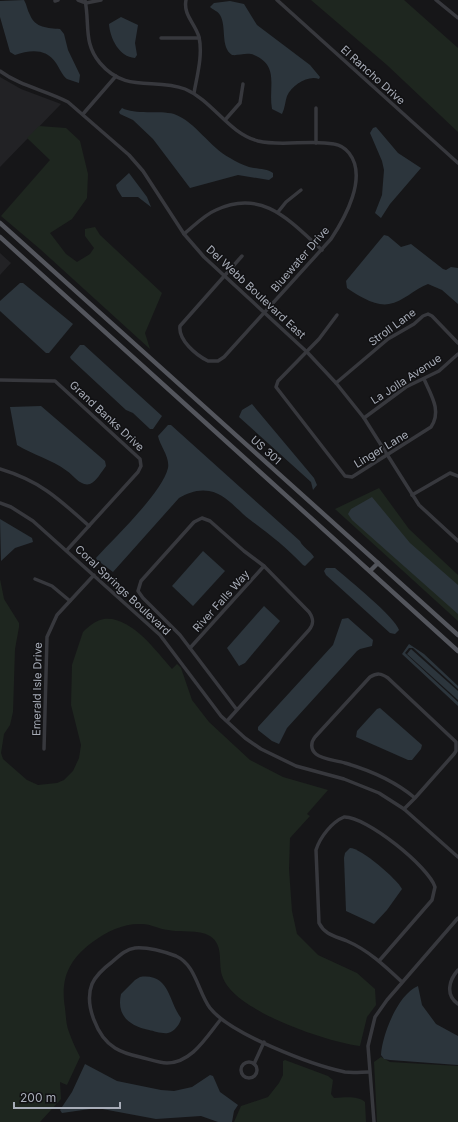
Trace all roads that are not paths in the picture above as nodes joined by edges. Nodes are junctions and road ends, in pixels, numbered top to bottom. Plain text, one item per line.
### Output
1 (78, 0) edge
2 (100, 0) edge
3 (186, 0) edge
4 (276, 0) edge
5 (436, 0) edge
6 (86, 1) edge
7 (458, 18) edge
8 (161, 38) dead end
9 (199, 38) junction
10 (0, 71) edge
11 (116, 76) junction
12 (243, 84) dead end
13 (194, 93) junction
14 (316, 108) dead end
15 (83, 114) junction
16 (225, 120) junction
17 (316, 143) junction
18 (458, 163) edge
19 (301, 190) dead end
20 (278, 212) junction
21 (0, 223) edge
22 (184, 234) junction
23 (0, 237) edge
24 (322, 250) junction
25 (242, 256) dead end
26 (224, 276) junction
27 (264, 312) junction
28 (338, 315) dead end
29 (458, 343) edge
30 (307, 352) junction
31 (458, 354) edge
32 (424, 379) junction
33 (0, 380) edge
34 (336, 383) junction
35 (364, 418) junction
36 (388, 456) junction
37 (0, 469) edge
38 (458, 476) edge
39 (412, 495) junction
40 (0, 503) edge
41 (89, 526) junction
42 (458, 541) edge
43 (67, 550) junction
44 (378, 563) junction
45 (264, 566) junction
46 (370, 572) junction
47 (94, 575) junction
48 (35, 579) dead end
49 (70, 601) junction
50 (458, 635) edge
51 (190, 648) junction
52 (458, 651) edge
53 (237, 710) junction
54 (227, 721) junction
55 (44, 748) dead end
56 (414, 798) junction
57 (404, 809) junction
58 (458, 857) edge
59 (458, 918) edge
60 (379, 961) junction
61 (458, 970) edge
62 (402, 982) junction
63 (458, 1004) edge
64 (221, 1019) junction
65 (264, 1042) junction
66 (254, 1064) junction
67 (369, 1072) junction
68 (374, 1122) edge

1 - 6 street
2 - 6 street
3 - 9 street
4 - 18 street, El Rancho Drive
5 - 7 street
6 - 11 street, Bluewater Drive
8 - 9 street
9 - 13 street
10 - 15 street, Del Webb Boulevard East
11 - 13 street, Bluewater Drive
11 - 15 street
12 - 16 street
13 - 16 street, Bluewater Drive
14 - 17 street
15 - 22 street, Del Webb Boulevard East
16 - 17 street, Bluewater Drive
17 - 24 street, Bluewater Drive
19 - 20 street
20 - 22 street
20 - 24 street
21 - 44 main road, US 301 / US 301
22 - 26 street, Del Webb Boulevard East
23 - 46 main road, US 301
24 - 27 street, Bluewater Drive
25 - 26 street
26 - 27 street, Del Webb Boulevard East
26 - 27 street, Bluewater Drive
27 - 30 street, Del Webb Boulevard East
28 - 30 street
29 - 34 street, Stroll Lane
30 - 34 street, Del Webb Boulevard East
30 - 36 street, Linger Lane
31 - 32 street, La Jolla Avenue
32 - 35 street, La Jolla Avenue
32 - 36 street, Linger Lane
33 - 41 street, Grand Banks Drive
34 - 35 street, Del Webb Boulevard East
35 - 36 street, Del Webb Boulevard East
36 - 39 street, Del Webb Boulevard East
37 - 41 street
38 - 39 street
39 - 42 street, Del Webb Boulevard East
40 - 43 street, Coral Springs Boulevard
41 - 43 street, Grand Banks Drive
43 - 47 street, Coral Springs Boulevard
44 - 46 main road
44 - 50 main road, US 301 / US 301
45 - 51 street, River Falls Way
45 - 51 street
45 - 53 street
46 - 52 main road, US 301
47 - 49 street, Emerald Isle Drive
47 - 54 street, Coral Springs Boulevard
48 - 49 street
49 - 55 street, Emerald Isle Drive
51 - 53 street
53 - 54 street
54 - 57 street, Coral Springs Boulevard
56 - 56 street
56 - 57 street
57 - 58 street, Coral Springs Boulevard
59 - 62 street
60 - 60 street
60 - 62 street
61 - 63 street
62 - 67 street
64 - 64 street
64 - 65 street
65 - 66 street
65 - 67 street
66 - 66 street
67 - 68 street

